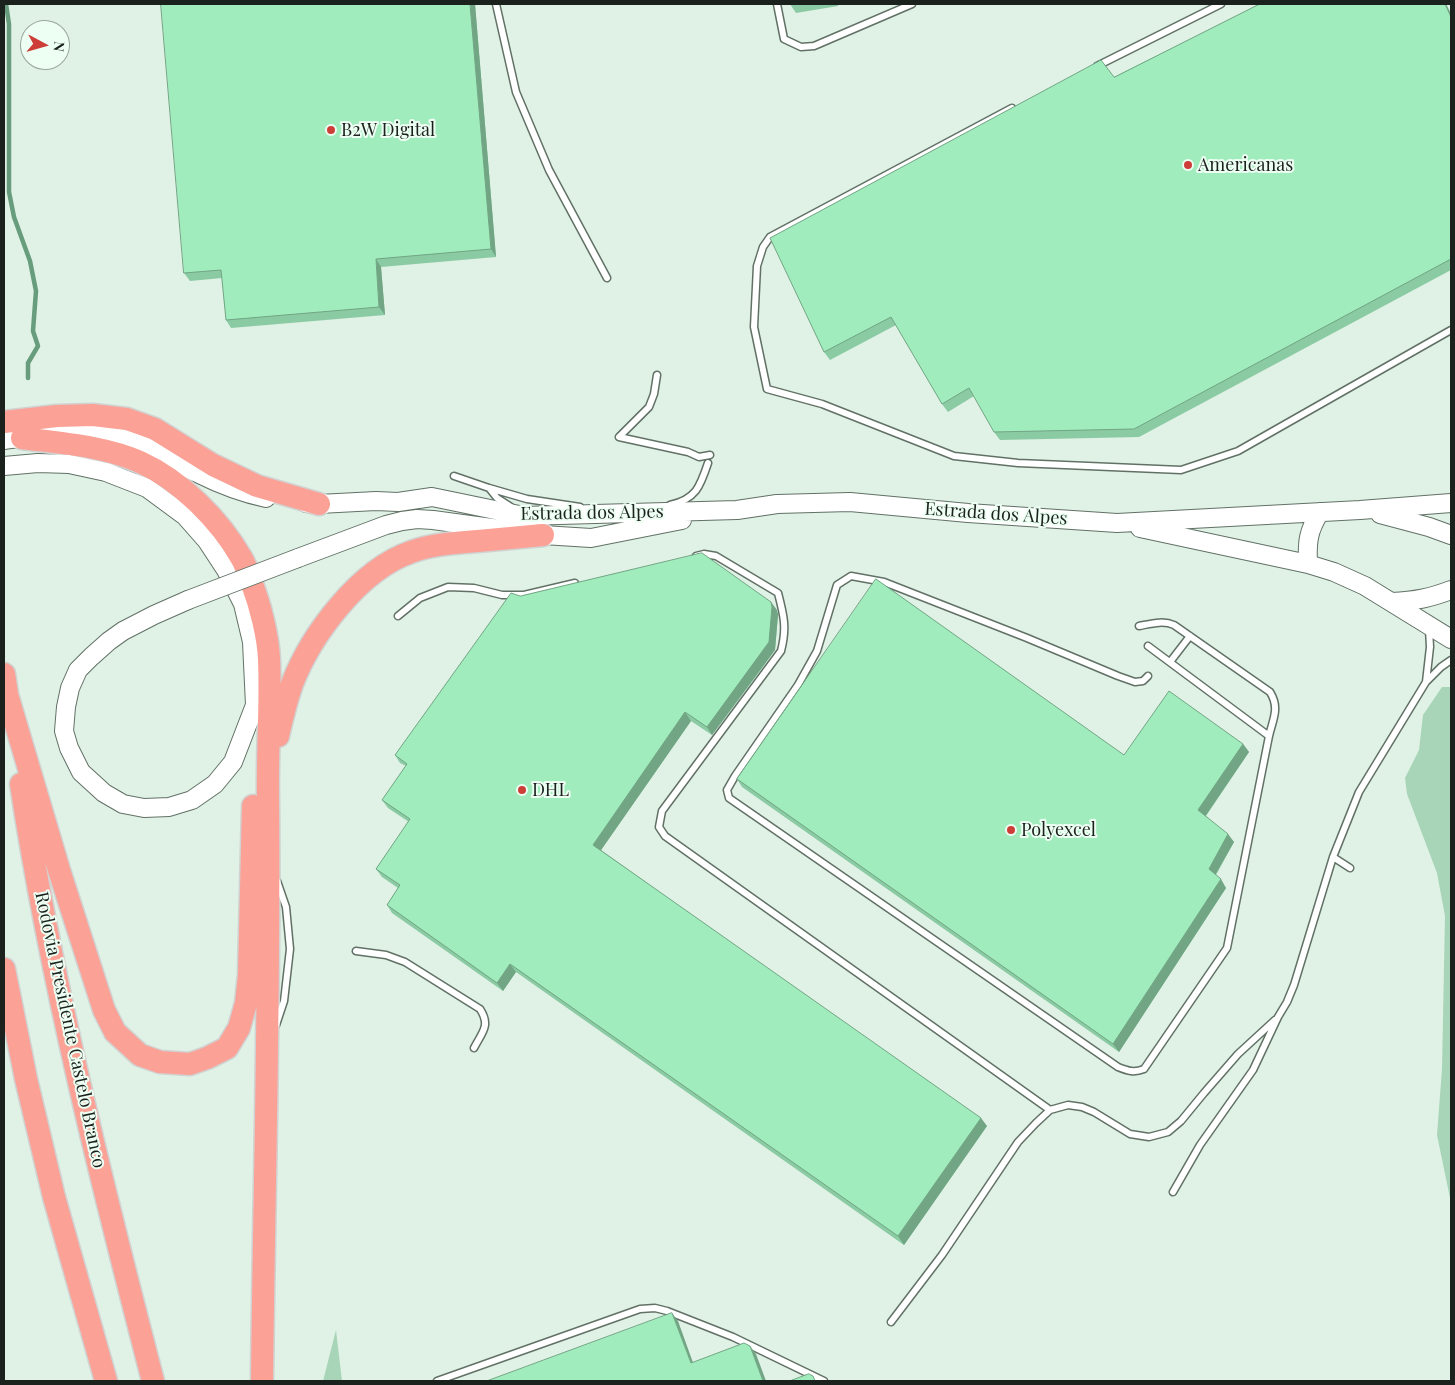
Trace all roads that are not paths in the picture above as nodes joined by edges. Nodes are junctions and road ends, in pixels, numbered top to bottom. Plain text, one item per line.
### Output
1 (496, 4) edge
2 (777, 4) edge
3 (912, 4) edge
4 (1221, 4) edge
5 (1087, 70) edge
6 (1016, 106) edge
7 (607, 278) dead end
8 (1451, 330) edge
9 (656, 375) dead end
10 (4, 422) edge
11 (13, 439) edge
12 (710, 454) dead end
13 (708, 463) dead end
14 (4, 466) edge
15 (454, 476) dead end
16 (488, 488) junction
17 (1451, 503) edge
18 (319, 504) junction
19 (737, 510) junction
20 (1360, 510) junction
21 (1320, 512) junction
22 (524, 516) junction
23 (1117, 523) junction
24 (542, 535) junction
25 (1451, 535) edge
26 (686, 558) edge
27 (1308, 564) junction
28 (581, 582) edge
29 (1451, 590) edge
30 (1392, 602) junction
31 (398, 616) dead end
32 (1429, 625) junction
33 (1139, 626) dead end
34 (1190, 636) junction
35 (1451, 639) edge
36 (1148, 646) dead end
37 (1451, 660) edge
38 (1170, 662) junction
39 (4, 674) edge
40 (1148, 676) dead end
41 (1426, 682) junction
42 (8, 698) junction
43 (256, 706) junction
44 (1268, 736) junction
45 (268, 786) junction
46 (1333, 857) junction
47 (1350, 868) dead end
48 (356, 951) dead end
49 (4, 969) edge
50 (1278, 1017) junction
51 (474, 1048) dead end
52 (1050, 1110) junction
53 (1173, 1192) dead end
54 (890, 1322) dead end
55 (106, 1381) edge
56 (153, 1381) edge
57 (262, 1381) edge
58 (437, 1381) edge
59 (824, 1381) edge

1 - 7 lane
2 - 3 lane
4 - 5 lane
6 - 8 lane
9 - 12 lane
10 - 18 highway
11 - 18 main road, Estrada dos Alpes
11 - 45 highway
13 - 16 lane
14 - 43 main road
15 - 16 lane
16 - 22 lane
17 - 20 main road
18 - 22 main road, Estrada dos Alpes
19 - 22 main road, Estrada dos Alpes
19 - 23 main road, Estrada dos Alpes
19 - 24 main road
20 - 21 main road, Estrada dos Alpes
20 - 25 main road
21 - 23 main road, Estrada dos Alpes
21 - 27 main road
23 - 27 main road, Estrada dos Alpes
24 - 43 main road, bridge
24 - 45 highway
26 - 52 lane
27 - 30 main road, Estrada dos Alpes
28 - 31 lane
29 - 30 main road
30 - 32 main road, Estrada dos Alpes
32 - 35 main road, Estrada dos Alpes
32 - 41 lane
33 - 34 lane
34 - 38 lane
34 - 44 lane
36 - 38 lane
37 - 41 lane
38 - 44 lane
39 - 42 highway, Rodovia Presidente Castelo Branco
40 - 44 lane
41 - 46 lane
42 - 43 highway
42 - 56 highway, Rodovia Presidente Castelo Branco
45 - 57 highway
46 - 47 lane
46 - 50 lane
48 - 51 lane
49 - 55 highway
50 - 52 lane
50 - 53 lane
52 - 54 lane
58 - 59 lane

